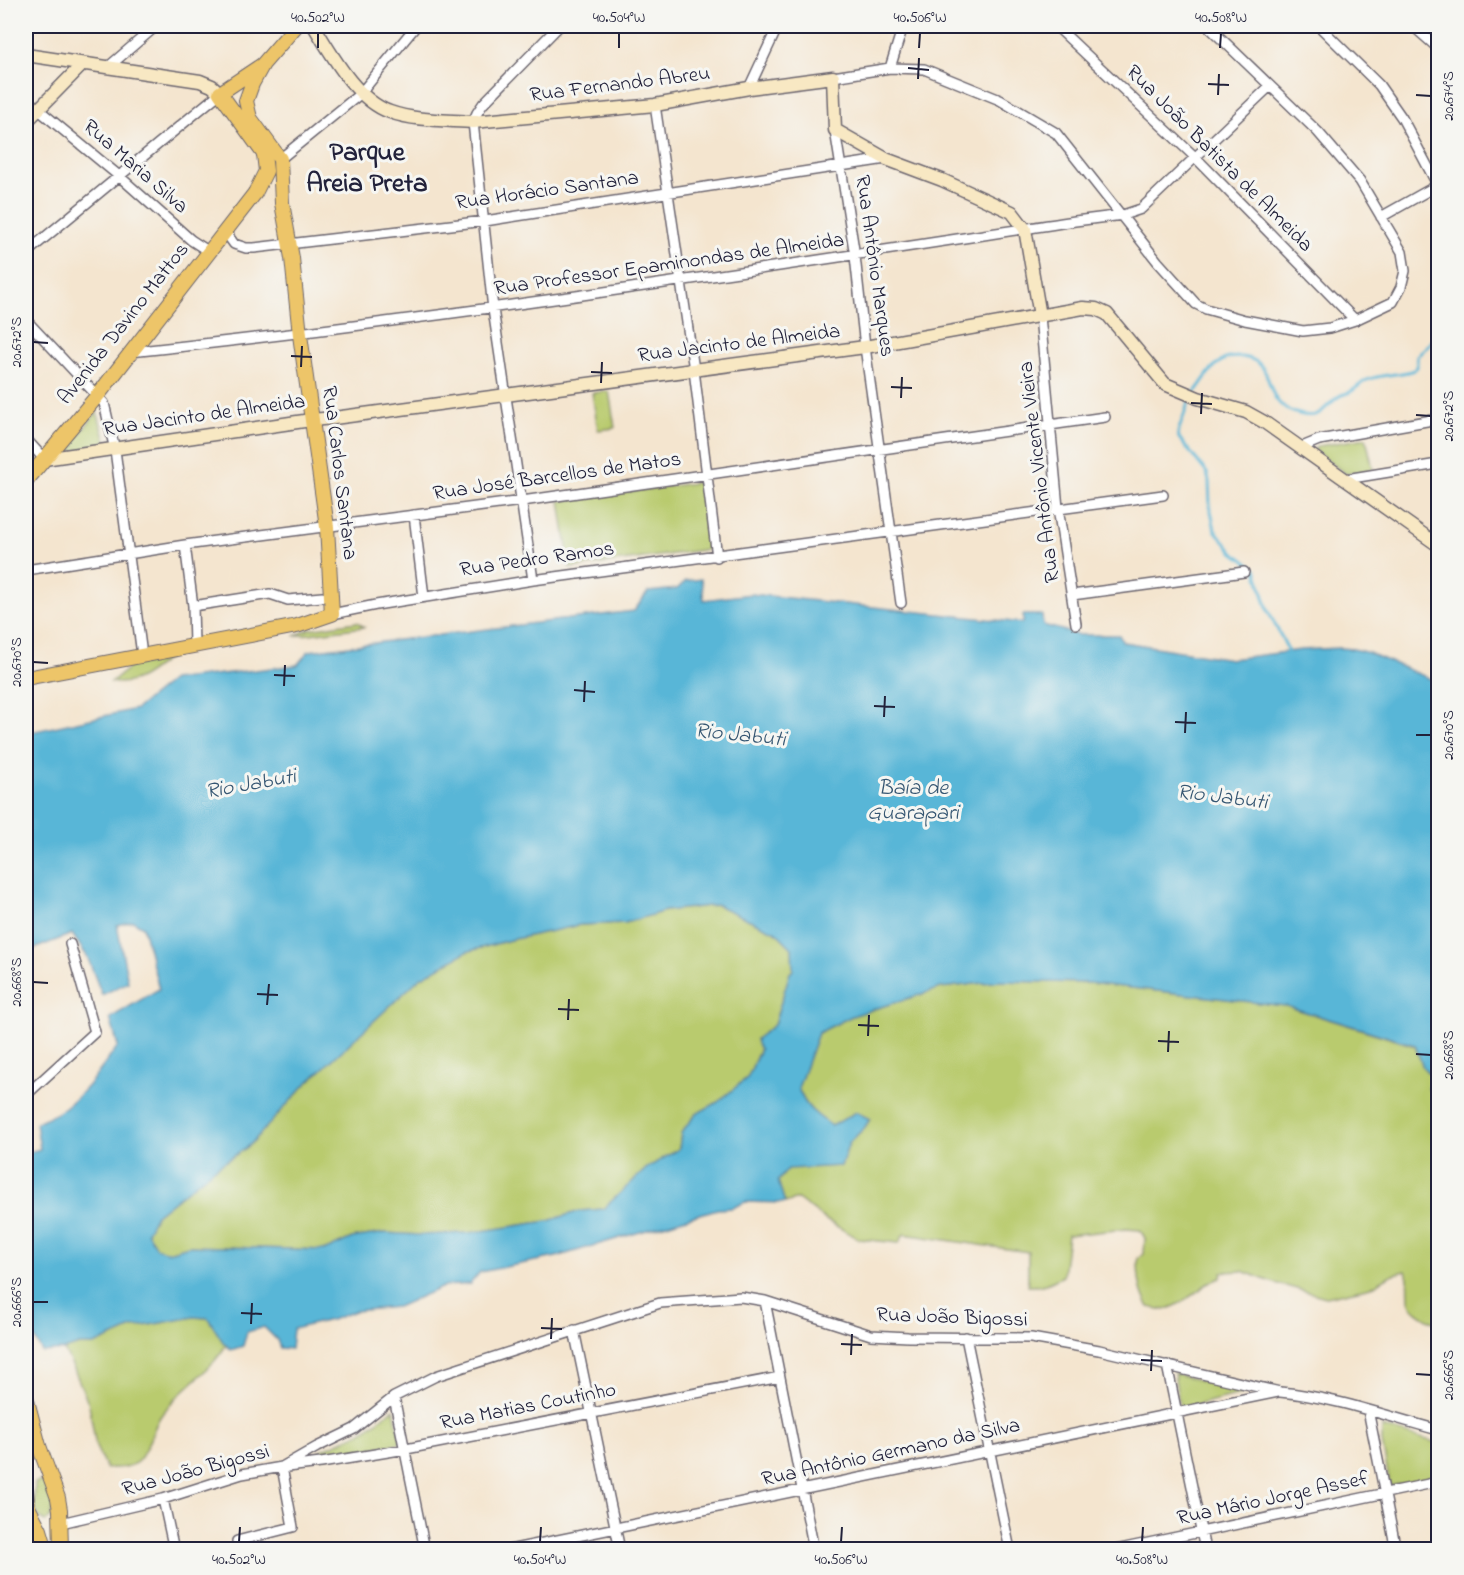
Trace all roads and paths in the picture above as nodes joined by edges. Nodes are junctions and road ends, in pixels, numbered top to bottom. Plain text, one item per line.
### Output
1 (156, 26) edge
2 (296, 26) edge
3 (314, 26) edge
4 (416, 26) edge
5 (559, 26) edge
6 (778, 26) edge
7 (903, 26) edge
8 (1056, 26) edge
9 (1208, 26) edge
10 (1319, 26) edge
11 (1413, 26) edge
12 (1438, 48) edge
13 (26, 55) edge
14 (263, 64) junction
15 (82, 65) junction
16 (107, 68) junction
17 (890, 68) junction
18 (833, 77) junction
19 (1270, 86) junction
20 (749, 88) junction
21 (220, 93) junction
22 (360, 94) junction
23 (655, 105) junction
24 (39, 110) junction
25 (26, 122) edge
26 (473, 122) junction
27 (835, 130) junction
28 (1196, 158) junction
29 (279, 159) junction
30 (886, 159) junction
31 (841, 165) junction
32 (119, 176) junction
33 (1438, 186) edge
34 (255, 193) junction
35 (667, 193) junction
36 (281, 194) junction
37 (1123, 215) junction
38 (1381, 217) junction
39 (485, 221) junction
40 (227, 226) junction
41 (1025, 228) junction
42 (289, 243) junction
43 (208, 251) junction
44 (26, 253) edge
45 (855, 256) junction
46 (682, 280) junction
47 (493, 309) junction
48 (1040, 316) junction
49 (26, 320) edge
50 (1355, 320) junction
51 (300, 334) junction
52 (865, 347) junction
53 (130, 352) junction
54 (694, 370) junction
55 (98, 395) junction
56 (504, 395) junction
57 (1105, 417) dead end
58 (1438, 419) edge
59 (311, 420) junction
60 (1050, 424) junction
61 (26, 439) edge
62 (1302, 447) junction
63 (880, 448) junction
64 (115, 450) junction
65 (44, 459) junction
66 (1438, 464) edge
67 (706, 474) junction
68 (1346, 479) junction
69 (26, 481) edge
70 (1163, 495) dead end
71 (522, 501) junction
72 (1058, 508) junction
73 (414, 515) junction
74 (327, 527) junction
75 (891, 533) junction
76 (185, 545) junction
77 (1438, 545) edge
78 (127, 554) junction
79 (717, 557) junction
80 (26, 570) edge
81 (1244, 572) dead end
82 (533, 580) junction
83 (1072, 595) junction
84 (322, 597) dead end
85 (424, 597) junction
86 (901, 603) dead end
87 (193, 606) junction
88 (332, 614) junction
89 (1076, 624) dead end
90 (194, 645) junction
91 (142, 656) junction
92 (26, 678) edge
93 (70, 945) dead end
94 (28, 1089) edge
95 (765, 1301) junction
96 (574, 1330) junction
97 (966, 1337) junction
98 (1167, 1365) junction
99 (780, 1377) junction
100 (1280, 1392) junction
101 (26, 1396) edge
102 (394, 1397) junction
103 (1368, 1410) junction
104 (591, 1413) junction
105 (1177, 1414) junction
106 (1438, 1430) edge
107 (406, 1449) junction
108 (990, 1451) junction
109 (282, 1467) junction
110 (1438, 1482) edge
111 (802, 1490) junction
112 (26, 1491) edge
113 (1385, 1494) junction
114 (163, 1499) junction
115 (61, 1523) junction
116 (615, 1528) junction
117 (40, 1530) junction
118 (1202, 1533) junction
119 (26, 1534) edge
120 (46, 1550) edge
121 (61, 1550) edge
122 (174, 1550) edge
123 (239, 1550) edge
124 (425, 1550) edge
125 (509, 1550) edge
126 (620, 1550) edge
127 (814, 1550) edge
128 (1010, 1550) edge
129 (1115, 1550) edge
130 (1205, 1550) edge
131 (1396, 1550) edge

1 - 16 street
2 - 14 main road
3 - 22 street
4 - 22 street
5 - 26 street
6 - 20 street
7 - 17 street
8 - 28 street, Rua João Batista de Almeida
9 - 19 street, Rua Fernando Abreu
10 - 33 street
11 - 12 street
13 - 15 street
14 - 21 main road
14 - 29 main road
15 - 16 street
15 - 24 street
16 - 21 street
17 - 18 street, Rua Fernando Abreu
17 - 37 street, Rua Fernando Abreu
18 - 20 street, Rua Fernando Abreu
18 - 27 street, Rua Antônio Marques
19 - 28 street, Rua Professor Epaminondas de Almeida
19 - 38 street, Rua Fernando Abreu
20 - 23 street, Rua Fernando Abreu
21 - 32 street
21 - 34 main road
22 - 26 street, Rua Fernando Abreu
22 - 29 street
23 - 26 street, Rua Fernando Abreu
23 - 35 street
24 - 25 street
24 - 32 street, Rua Maria Silva
26 - 39 street
27 - 30 street, Rua Horácio Santana
27 - 31 street, Rua Antônio Marques
28 - 37 street, Rua Professor Epaminondas de Almeida
28 - 50 street, Rua João Batista de Almeida
29 - 36 main road, Rua Carlos Santana
30 - 31 street, Rua Horácio Santana
30 - 41 street, Rua Horácio Santana
31 - 35 street, Rua Horácio Santana
31 - 45 street, Rua Antônio Marques
32 - 43 street, Rua Maria Silva
32 - 44 street
33 - 38 street
34 - 36 main road
34 - 40 main road, Avenida Davino Mattos
35 - 39 street, Rua Horácio Santana
35 - 46 street
36 - 42 main road, Rua Carlos Santana
37 - 41 street, Rua Professor Epaminondas de Almeida
37 - 50 street, Rua Fernando Abreu
38 - 50 street, Rua Fernando Abreu
39 - 42 street, Rua Horácio Santana
39 - 47 street
40 - 42 street, Rua Horácio Santana
40 - 43 main road, Avenida Davino Mattos
41 - 45 street, Rua Professor Epaminondas de Almeida
41 - 48 street
42 - 51 main road, Rua Carlos Santana
43 - 53 main road, Avenida Davino Mattos
45 - 46 street, Rua Professor Epaminondas de Almeida
45 - 52 street, Rua Antônio Marques
46 - 47 street, Rua Professor Epaminondas de Almeida
46 - 54 street
47 - 51 street, Rua Professor Epaminondas de Almeida
47 - 56 street
48 - 52 street, Rua Jacinto de Almeida
48 - 60 street, Rua Antônio Vicente Vieira
48 - 62 street, Rua Jacinto de Almeida
49 - 55 street
51 - 53 street, Rua Professor Epaminondas de Almeida
51 - 59 main road, Rua Carlos Santana
52 - 54 street, Rua Jacinto de Almeida
52 - 63 street, Rua Antônio Marques
53 - 55 main road, Avenida Davino Mattos
54 - 56 street, Rua Jacinto de Almeida
54 - 67 street
55 - 64 street
55 - 65 main road, Avenida Davino Mattos
56 - 59 street, Rua Jacinto de Almeida
56 - 71 street
57 - 60 street
58 - 62 street
59 - 64 street, Rua Jacinto de Almeida
59 - 74 main road, Rua Carlos Santana
60 - 63 street
60 - 72 street, Rua Antônio Vicente Vieira
61 - 65 street
62 - 68 street, Rua Jacinto de Almeida
63 - 67 street, Rua José Barcellos de Matos
63 - 75 street, Rua Antônio Marques
64 - 65 street, Rua Jacinto de Almeida
64 - 78 street
65 - 69 main road, Avenida Davino Mattos
66 - 68 street
67 - 71 street, Rua José Barcellos de Matos
67 - 79 street
68 - 77 street, Rua Jacinto de Almeida
70 - 72 street, Rua Pedro Ramos
71 - 73 street, Rua José Barcellos de Matos
71 - 82 street
72 - 75 street, Rua Pedro Ramos
72 - 83 street, Rua Antônio Vicente Vieira
73 - 74 street, Rua José Barcellos de Matos
73 - 85 street, Rua José Barcellos de Matos
74 - 76 street, Rua José Barcellos de Matos
74 - 88 main road, Rua Carlos Santana
75 - 79 street, Rua Pedro Ramos
75 - 86 street, Rua Antônio Marques
76 - 78 street, Rua José Barcellos de Matos
76 - 87 street
78 - 80 street, Rua José Barcellos de Matos
78 - 91 street
79 - 82 street, Rua Pedro Ramos
81 - 83 street
82 - 85 street, Rua Pedro Ramos
83 - 89 street, Rua Antônio Vicente Vieira
84 - 87 street
85 - 88 street, Rua Pedro Ramos
87 - 90 street
88 - 90 main road, Rua Pedro Ramos
90 - 91 main road, Rua Pedro Ramos
91 - 92 main road, Rua Pedro Ramos
93 - 94 street
95 - 96 street, Rua João Bigossi
95 - 97 street, Rua João Bigossi
95 - 99 street
96 - 102 street, Rua João Bigossi
96 - 104 street
97 - 98 street, Rua João Bigossi
97 - 108 street
98 - 100 street, Rua João Bigossi
98 - 105 street
99 - 104 street, Rua Matias Coutinho
99 - 111 street
100 - 103 street, Rua João Bigossi
100 - 105 street, Rua Antônio Germano da Silva
101 - 115 main road
102 - 107 street
102 - 109 street, Rua João Bigossi
103 - 106 street, Rua João Bigossi
103 - 113 street
104 - 107 street, Rua Matias Coutinho
104 - 116 street
105 - 108 street, Rua Antônio Germano da Silva
105 - 118 street
107 - 109 street, Rua Matias Coutinho
107 - 124 street
108 - 111 street, Rua Antônio Germano da Silva
108 - 128 street
109 - 114 street, Rua João Bigossi
109 - 123 street
110 - 113 street, Rua Mário Jorge Assef
111 - 116 street, Rua Antônio Germano da Silva
111 - 127 street
112 - 117 main road
113 - 118 street, Rua Mário Jorge Assef
113 - 131 street
114 - 115 street, Rua João Bigossi
114 - 122 street
115 - 117 main road
115 - 121 main road
116 - 125 street, Rua Antônio Germano da Silva
116 - 126 street
117 - 119 street
117 - 120 main road
118 - 129 street, Rua Mário Jorge Assef
118 - 130 street

